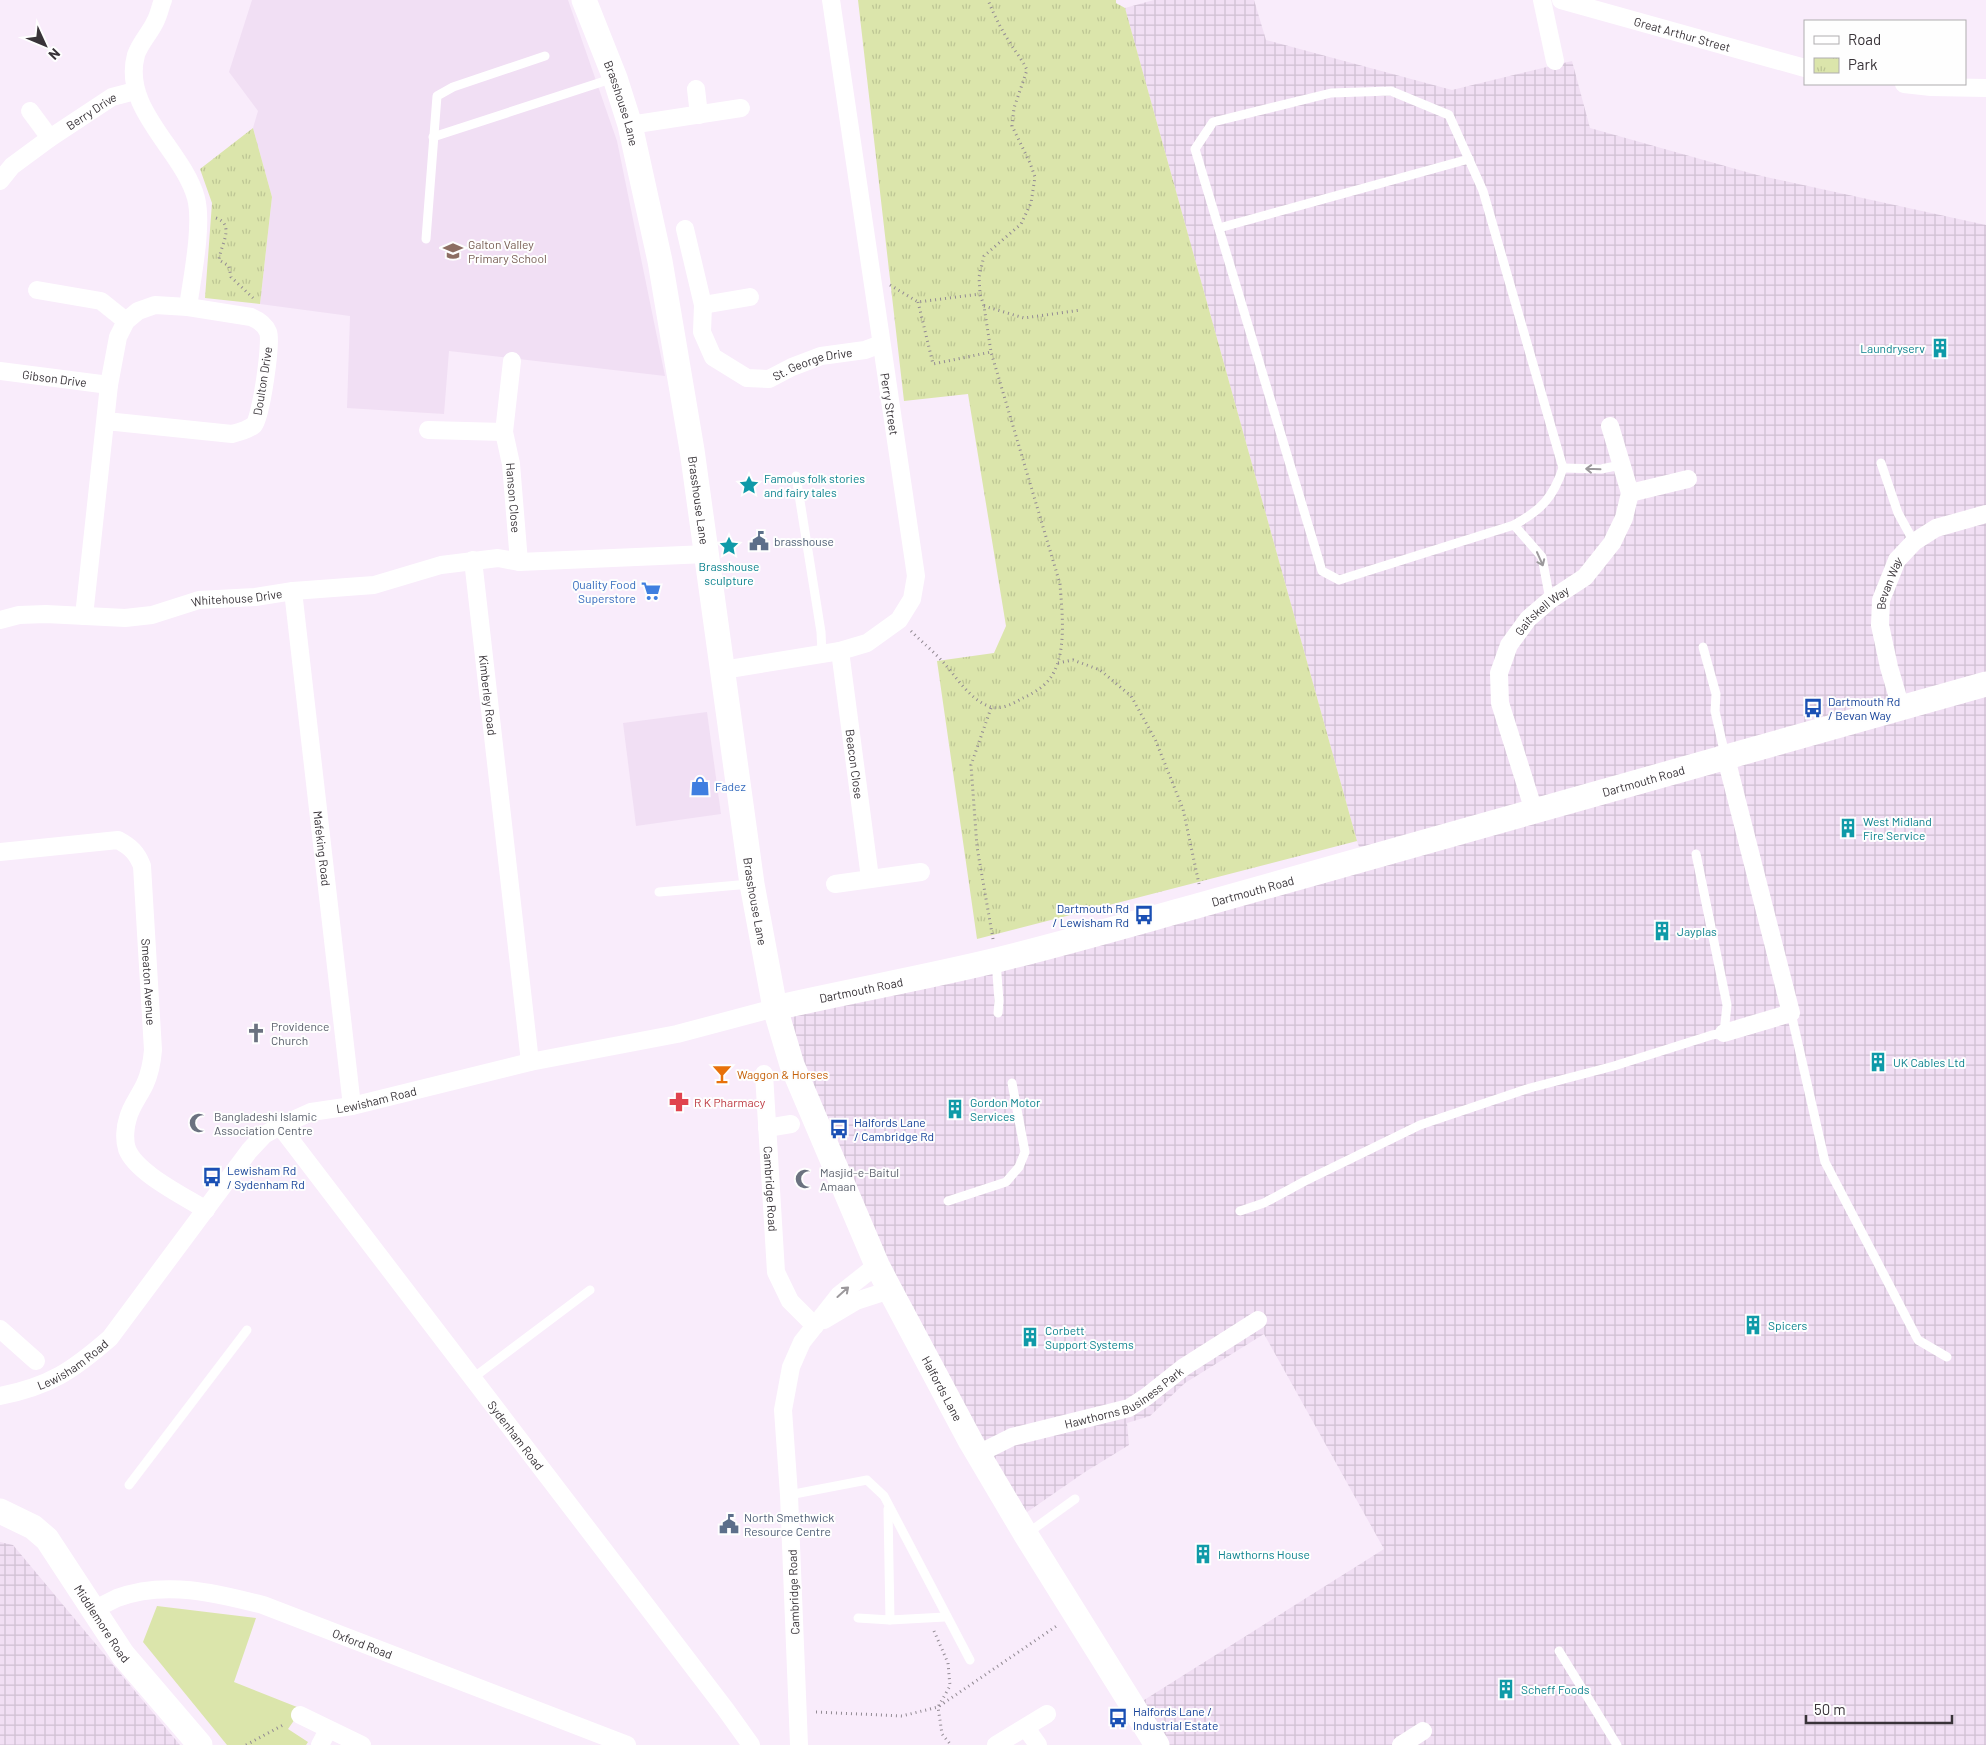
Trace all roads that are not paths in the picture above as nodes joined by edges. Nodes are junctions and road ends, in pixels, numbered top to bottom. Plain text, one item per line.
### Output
1 (163, 0) edge
2 (584, 0) edge
3 (831, 0) edge
4 (1542, 0) edge
5 (1561, 0) edge
6 (545, 56) dead end
7 (1555, 61) dead end
8 (1804, 68) edge
9 (615, 78) junction
10 (1913, 85) edge
11 (1986, 88) edge
12 (696, 89) dead end
13 (135, 91) junction
14 (741, 108) dead end
15 (30, 111) dead end
16 (699, 115) junction
17 (630, 125) junction
18 (433, 137) junction
19 (50, 138) junction
20 (1468, 158) junction
21 (0, 181) edge
22 (1219, 228) junction
23 (685, 229) dead end
24 (426, 239) dead end
25 (37, 290) dead end
26 (750, 297) dead end
27 (703, 305) junction
28 (188, 307) junction
29 (126, 321) junction
30 (881, 344) junction
31 (512, 361) dead end
32 (0, 371) edge
33 (109, 385) junction
34 (106, 421) junction
35 (1610, 426) dead end
36 (428, 430) dead end
37 (504, 432) junction
38 (1881, 463) dead end
39 (1621, 465) junction
40 (1564, 468) junction
41 (796, 476) dead end
42 (1688, 478) dead end
43 (1630, 493) junction
44 (1986, 514) edge
45 (1514, 525) junction
46 (1914, 542) junction
47 (707, 554) junction
48 (473, 560) junction
49 (519, 562) junction
50 (293, 591) junction
51 (1550, 600) junction
52 (84, 616) junction
53 (0, 620) edge
54 (1703, 647) dead end
55 (840, 651) junction
56 (822, 654) junction
57 (723, 670) junction
58 (1986, 684) edge
59 (1901, 708) junction
60 (1726, 758) junction
61 (1534, 811) junction
62 (0, 852) edge
63 (1696, 854) dead end
64 (921, 872) dead end
65 (870, 878) junction
66 (752, 884) junction
67 (835, 884) dead end
68 (659, 892) dead end
69 (996, 960) junction
70 (775, 1008) junction
71 (1791, 1013) junction
72 (998, 1014) dead end
73 (1724, 1033) junction
74 (530, 1062) junction
75 (764, 1074) dead end
76 (1012, 1083) dead end
77 (352, 1106) junction
78 (791, 1124) dead end
79 (280, 1126) junction
80 (767, 1128) junction
81 (948, 1201) dead end
82 (206, 1210) junction
83 (1240, 1211) dead end
84 (877, 1265) junction
85 (590, 1290) dead end
86 (890, 1290) junction
87 (1258, 1320) dead end
88 (815, 1326) junction
89 (0, 1329) edge
90 (247, 1330) dead end
91 (1947, 1357) dead end
92 (36, 1360) dead end
93 (473, 1378) junction
94 (0, 1396) edge
95 (978, 1454) junction
96 (129, 1485) dead end
97 (789, 1495) junction
98 (1075, 1499) dead end
99 (888, 1506) junction
100 (0, 1511) edge
101 (1026, 1535) junction
102 (93, 1610) junction
103 (945, 1617) junction
104 (858, 1618) dead end
105 (890, 1620) junction
106 (1559, 1651) dead end
107 (970, 1660) dead end
108 (1047, 1714) dead end
109 (300, 1715) road end
110 (1026, 1728) junction
111 (1423, 1731) dead end
112 (324, 1737) edge
113 (200, 1745) edge
114 (362, 1745) edge
115 (627, 1745) edge
116 (751, 1745) edge
117 (799, 1745) edge
118 (996, 1745) edge
119 (1038, 1745) edge
120 (1157, 1745) edge
121 (1402, 1745) edge
122 (1617, 1745) edge

1 - 13 street
2 - 9 street, Brasshouse Lane
3 - 30 street, Perry Street
4 - 7 street
5 - 8 street, Great Arthur Street
6 - 18 lane
9 - 17 street, Brasshouse Lane
9 - 18 lane
10 - 11 street
12 - 16 street
13 - 19 street, Berry Drive
13 - 28 street
14 - 16 street
15 - 19 street
16 - 17 street
17 - 47 street, Brasshouse Lane
18 - 24 lane
19 - 21 street, Berry Drive
20 - 22 lane
20 - 22 lane
20 - 40 lane
22 - 45 lane
23 - 27 street, St. George Drive
25 - 29 street
26 - 27 street
27 - 30 street, St. George Drive
28 - 29 street
28 - 34 street, Doulton Drive
29 - 33 street
30 - 55 street, Perry Street
31 - 37 street, Hanson Close
32 - 33 street, Gibson Drive
33 - 34 street
34 - 52 street
35 - 39 street
36 - 37 street
37 - 49 street, Hanson Close
38 - 46 lane
39 -> 40 lane
39 - 43 street
40 - 45 lane
41 - 56 lane
42 - 43 street
43 - 51 street, Gaitskell Way
44 - 46 street, Bevan Way
45 -> 51 lane
46 - 59 street, Bevan Way
47 - 49 street
47 - 57 street, Brasshouse Lane
48 - 49 street
48 - 50 street, Whitehouse Drive
48 - 74 street, Kimberley Road
50 - 52 street, Whitehouse Drive
50 - 77 street, Mafeking Road
51 - 61 street, Gaitskell Way
52 - 53 street, Whitehouse Drive
54 - 60 lane
55 - 56 street, Perry Street
55 - 65 street, Beacon Close
56 - 57 street, Perry Street
57 - 66 street, Brasshouse Lane
58 - 59 street, Dartmouth Road
59 - 60 street, Dartmouth Road
60 - 61 street, Dartmouth Road
60 - 71 street
61 - 69 street, Dartmouth Road
62 - 82 street, Smeaton Avenue
63 - 73 lane
64 - 65 street
65 - 67 street
66 - 68 lane
66 - 70 street, Brasshouse Lane
69 - 70 street, Dartmouth Road
69 - 72 lane
70 - 74 street, Lewisham Road
70 - 84 street, Halfords Lane
71 - 73 street
71 - 91 lane
73 - 83 lane
74 - 77 street, Lewisham Road
75 - 80 street, Cambridge Road
76 - 81 lane
77 - 79 street, Lewisham Road
78 - 80 street, Cambridge Road
79 - 82 street, Lewisham Road
79 - 93 street, Sydenham Road
80 - 88 street, Cambridge Road
82 - 94 street, Lewisham Road
84 - 86 street, Halfords Lane
88 -> 84 street, Cambridge Road
85 - 93 lane
86 - 88 street, Cambridge Road
86 - 95 street, Halfords Lane
87 - 95 street, Hawthorns Business Park
88 - 97 street, Cambridge Road
89 - 92 street
90 - 96 lane
93 - 116 street, Sydenham Road
95 - 101 street, Halfords Lane
97 - 99 lane
97 - 117 street, Cambridge Road
98 - 101 lane
99 - 103 lane
99 - 105 lane
100 - 102 street, Middlemore Road
101 - 120 street, Halfords Lane
102 - 113 street, Middlemore Road
102 - 115 street, Oxford Road
103 - 105 lane
103 - 107 lane
104 - 105 lane
106 - 122 lane
108 - 110 street
109 - 112 street
110 - 118 street
110 - 119 street
111 - 121 street
112 - 114 street

